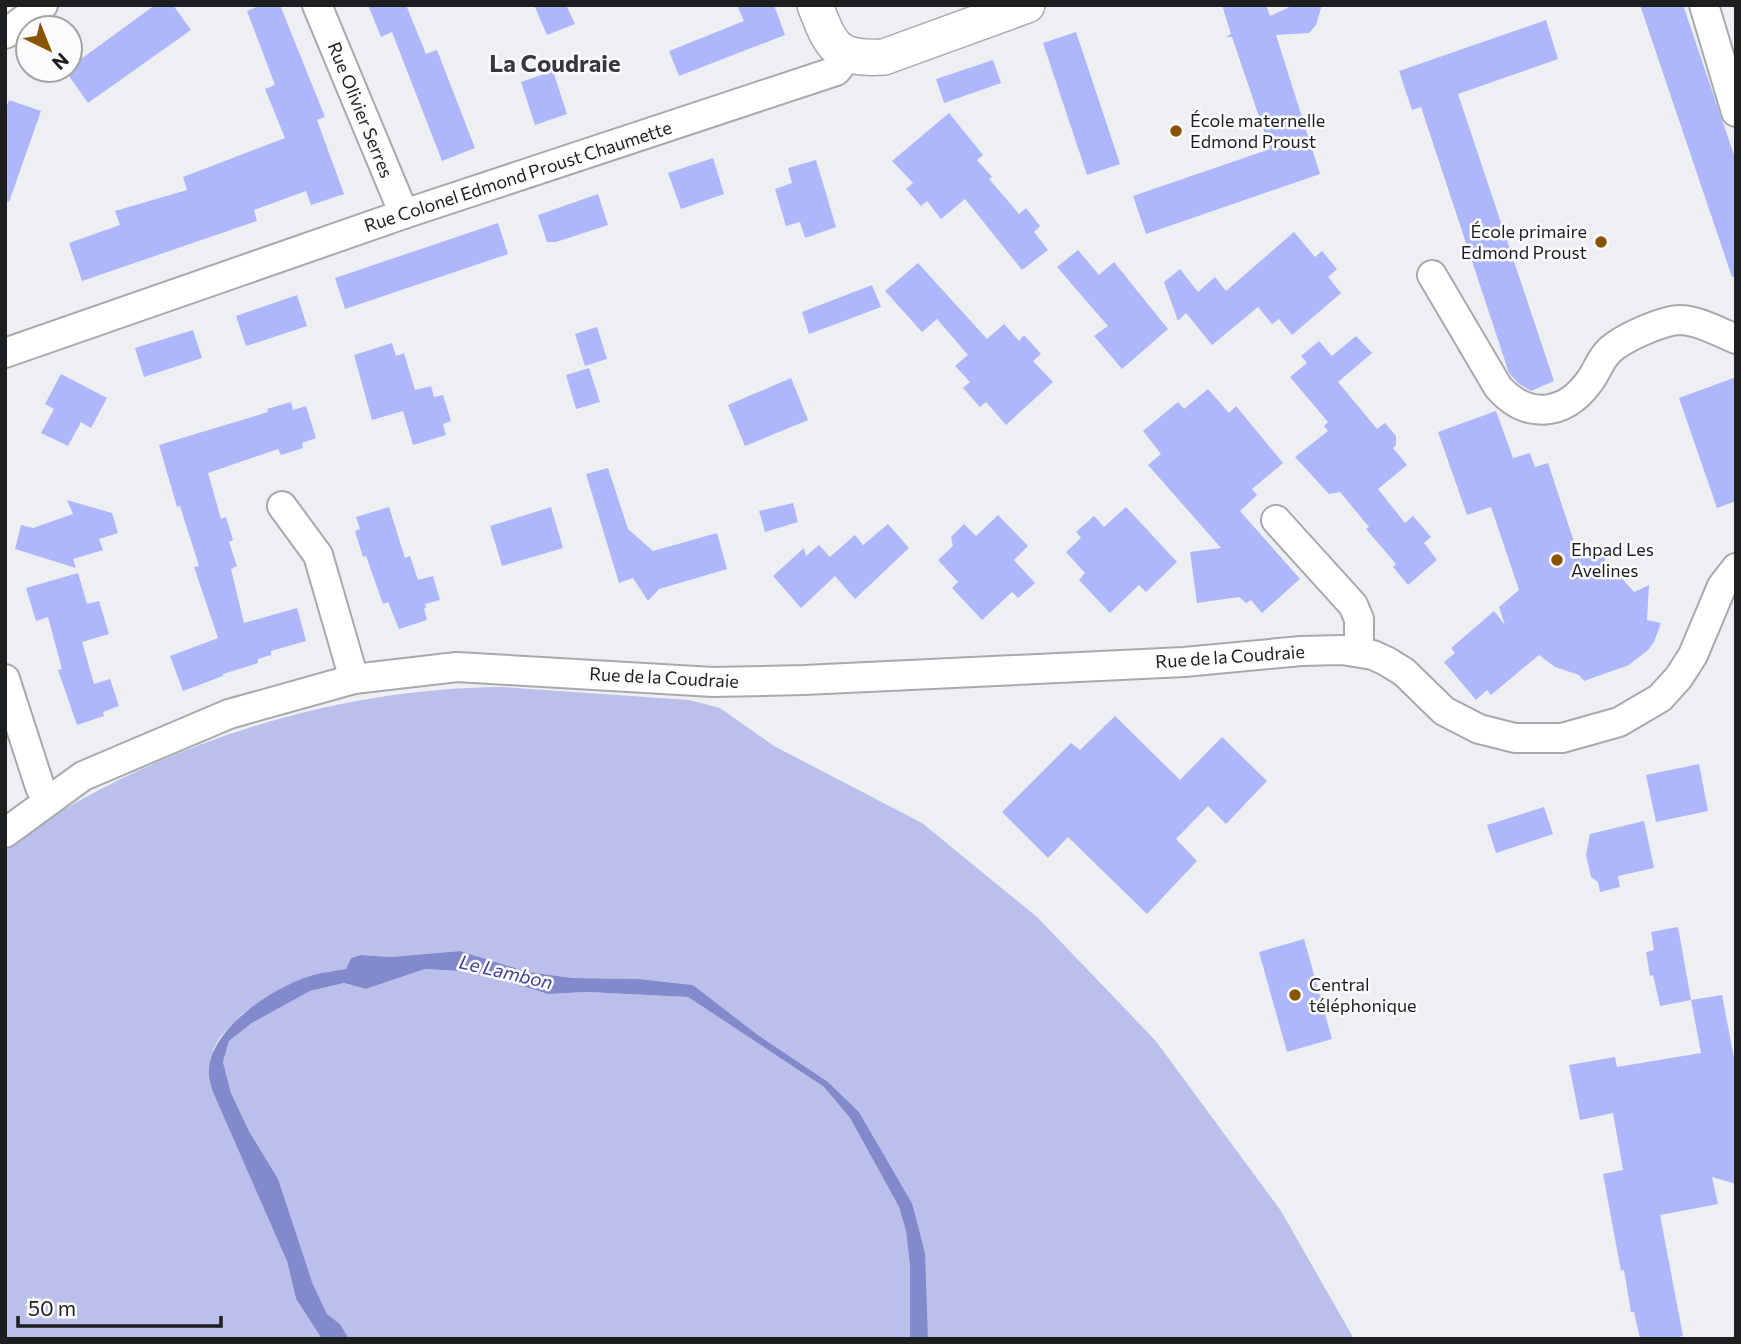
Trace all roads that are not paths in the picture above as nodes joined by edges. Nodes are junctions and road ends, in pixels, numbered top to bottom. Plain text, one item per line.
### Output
1 (43, 5) edge
2 (317, 5) edge
3 (815, 5) edge
4 (1027, 5) edge
5 (1704, 5) edge
6 (5, 34) edge
7 (848, 56) junction
8 (1736, 112) edge
9 (404, 215) junction
10 (1432, 275) dead end
11 (1736, 339) edge
12 (5, 353) edge
13 (282, 506) dead end
14 (1276, 520) dead end
15 (1736, 568) edge
16 (1359, 652) junction
17 (5, 678) edge
18 (354, 679) junction
19 (48, 801) junction
20 (5, 833) edge

1 - 6 street
2 - 9 street, Rue Olivier Serres
3 - 7 street
4 - 7 street
5 - 8 street
7 - 9 street, Rue Colonel Edmond Proust Chaumette
9 - 12 street, Rue Colonel Edmond Proust Chaumette
10 - 11 street
13 - 18 street
14 - 16 street
15 - 16 street, Rue de la Coudraie
16 - 18 street, Rue de la Coudraie
17 - 19 street
18 - 19 street, Rue de la Coudraie
19 - 20 street, Rue de la Coudraie

